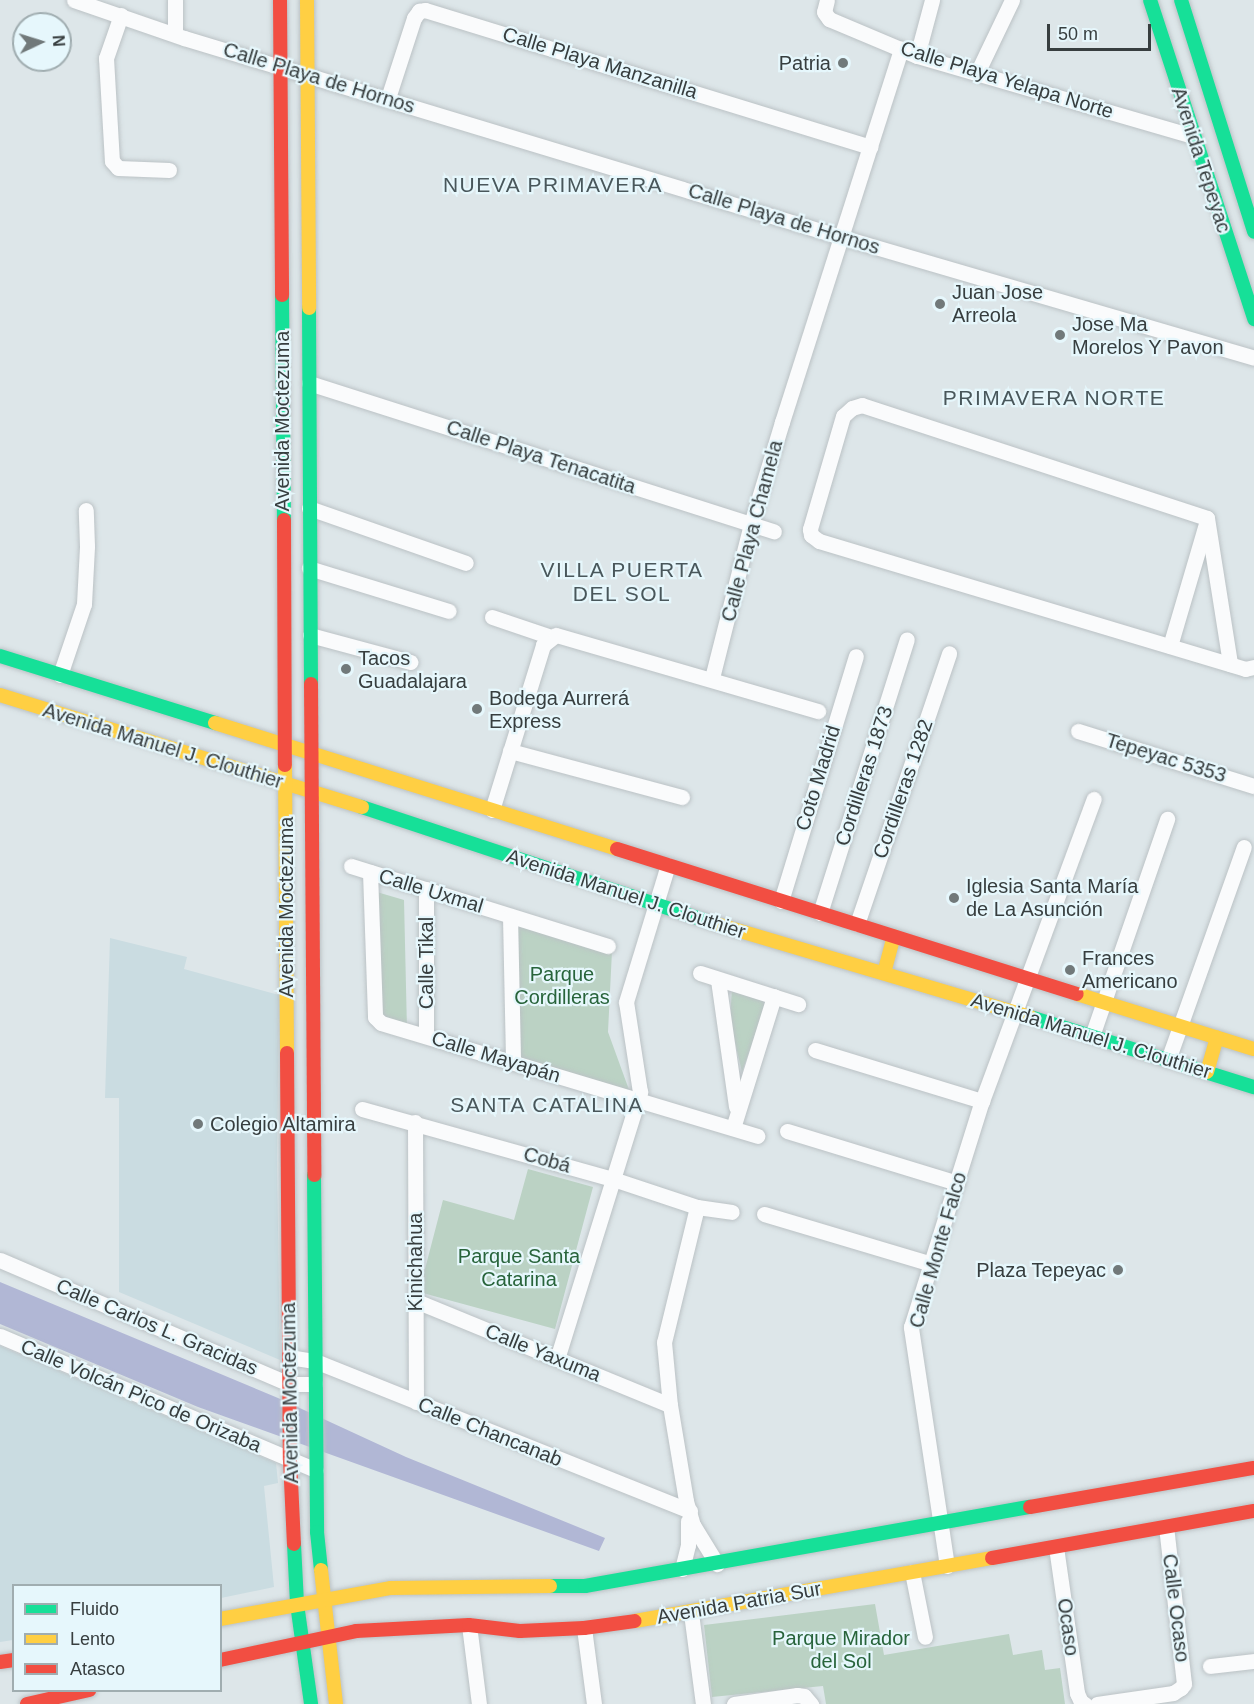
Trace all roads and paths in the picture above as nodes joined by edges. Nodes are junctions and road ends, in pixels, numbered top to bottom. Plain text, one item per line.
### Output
1 (175, 0) edge
2 (280, 0) edge
3 (307, 0) edge
4 (933, 0) edge
5 (1012, 0) edge
6 (1150, 0) edge
7 (1180, 0) edge
8 (80, 1) edge
9 (826, 8) edge
10 (121, 15) junction
11 (175, 34) junction
12 (901, 49) junction
13 (917, 56) junction
14 (280, 66) junction
15 (307, 73) junction
16 (977, 73) junction
17 (388, 98) junction
18 (1193, 136) junction
19 (870, 147) junction
20 (169, 171) dead end
21 (1254, 232) edge
22 (841, 237) junction
23 (1254, 319) edge
24 (1254, 358) edge
25 (309, 382) junction
26 (309, 508) junction
27 (86, 510) dead end
28 (1207, 518) junction
29 (751, 525) junction
30 (774, 531) dead end
31 (466, 563) dead end
32 (309, 568) junction
33 (449, 611) dead end
34 (492, 617) dead end
35 (310, 634) junction
36 (551, 637) junction
37 (907, 639) dead end
38 (1170, 646) junction
39 (949, 653) dead end
40 (0, 656) edge
41 (856, 656) dead end
42 (410, 662) dead end
43 (1230, 664) junction
44 (1254, 667) edge
45 (60, 675) junction
46 (712, 678) junction
47 (0, 695) edge
48 (818, 711) dead end
49 (1078, 731) dead end
50 (285, 746) junction
51 (510, 752) junction
52 (310, 753) junction
53 (285, 783) junction
54 (1254, 786) edge
55 (311, 790) junction
56 (682, 797) dead end
57 (1094, 799) dead end
58 (492, 810) junction
59 (1167, 819) dead end
60 (1244, 847) dead end
61 (668, 865) junction
62 (351, 866) dead end
63 (370, 872) junction
64 (426, 889) junction
65 (781, 901) junction
66 (656, 906) junction
67 (820, 913) junction
68 (510, 916) junction
69 (857, 924) junction
70 (894, 936) junction
71 (608, 946) dead end
72 (700, 973) dead end
73 (884, 973) junction
74 (1026, 978) junction
75 (718, 980) junction
76 (774, 996) junction
77 (1104, 1002) junction
78 (798, 1004) dead end
79 (1014, 1012) junction
80 (1180, 1025) junction
81 (426, 1036) junction
82 (1092, 1036) junction
83 (1218, 1037) junction
84 (1254, 1049) edge
85 (815, 1050) dead end
86 (1168, 1060) junction
87 (513, 1062) junction
88 (1207, 1072) junction
89 (1254, 1087) edge
90 (637, 1100) junction
91 (982, 1101) junction
92 (362, 1109) dead end
93 (737, 1113) junction
94 (415, 1122) junction
95 (733, 1128) junction
96 (787, 1131) dead end
97 (757, 1136) dead end
98 (613, 1179) junction
99 (957, 1183) junction
100 (697, 1207) junction
101 (732, 1212) dead end
102 (764, 1214) dead end
103 (0, 1260) edge
104 (932, 1264) junction
105 (416, 1300) junction
106 (0, 1336) edge
107 (290, 1357) junction
108 (557, 1359) junction
109 (315, 1361) junction
110 (290, 1384) junction
111 (315, 1384) junction
112 (416, 1402) junction
113 (670, 1404) junction
114 (290, 1452) junction
115 (316, 1465) junction
116 (1254, 1468) edge
117 (687, 1508) junction
118 (1254, 1510) edge
119 (939, 1523) junction
120 (1166, 1527) junction
121 (1056, 1547) junction
122 (717, 1563) junction
123 (947, 1566) junction
124 (682, 1569) junction
125 (912, 1572) junction
126 (326, 1598) junction
127 (297, 1604) junction
128 (691, 1613) junction
129 (222, 1619) edge
130 (469, 1625) junction
131 (584, 1628) junction
132 (330, 1635) junction
133 (925, 1637) dead end
134 (303, 1641) junction
135 (222, 1660) edge
136 (1254, 1661) edge
137 (1210, 1666) dead end
138 (80, 1692) edge
139 (809, 1702) edge
140 (27, 1704) edge
141 (311, 1704) edge
142 (336, 1704) edge
143 (479, 1704) edge
144 (594, 1704) edge
145 (703, 1704) edge
146 (734, 1704) edge
147 (1086, 1704) edge
148 (1097, 1704) edge

1 - 11 street
2 - 14 main road, Avenida Moctezuma
3 - 15 main road, Avenida Moctezuma
4 - 13 street
5 - 16 street
6 - 18 main road, Avenida Tepeyac
7 - 21 main road, Avenida Tepeyac
8 - 10 street, Calle Playa de Hornos
9 - 12 street, Calle Playa Yelapa Norte
10 - 11 street, Calle Playa de Hornos
10 - 20 street
11 - 14 street, Calle Playa de Hornos
12 - 13 street, Calle Playa Yelapa Norte
12 - 19 street, Calle Playa Chamela
13 - 16 street, Calle Playa Yelapa Norte
14 - 15 street, Calle Playa de Hornos
14 - 50 main road, Avenida Moctezuma
15 - 17 street, Calle Playa de Hornos
15 - 25 main road, Avenida Moctezuma
16 - 18 street, Calle Playa Yelapa Norte
17 - 19 street, Calle Playa Manzanilla
17 - 22 street, Calle Playa de Hornos
18 - 23 main road, Avenida Tepeyac
19 - 22 street, Calle Playa Chamela
22 - 24 street, Calle Playa de Hornos
22 - 29 street, Calle Playa Chamela
25 - 26 main road, Avenida Moctezuma
25 - 29 street, Calle Playa Tenacatita
26 - 31 street
26 - 32 main road, Avenida Moctezuma
27 - 45 street
28 - 38 street
28 - 38 street
28 - 43 street
29 - 30 street, Calle Playa Tenacatita
29 - 46 street, Calle Playa Chamela
32 - 33 street
32 - 35 main road, Avenida Moctezuma
34 - 36 street
35 - 42 street
35 - 52 main road, Avenida Moctezuma
36 - 46 street
36 - 51 street
37 - 67 street, Cordilleras 1873
38 - 43 street
39 - 69 street, Cordilleras 1282
40 - 45 main road, Avenida Manuel J. Clouthier
41 - 65 street, Coto Madrid
43 - 44 street
45 - 50 main road, Avenida Manuel J. Clouthier
46 - 48 street
47 - 53 main road, Avenida Manuel J. Clouthier
49 - 54 street, Tepeyac 5353
50 - 52 main road, Avenida Manuel J. Clouthier
50 - 53 main road, Avenida Moctezuma
51 - 56 street
51 - 58 street
52 - 55 main road, Avenida Moctezuma
52 - 58 main road, Avenida Manuel J. Clouthier
53 - 55 main road, Avenida Manuel J. Clouthier
53 - 107 main road, Avenida Moctezuma
55 - 66 main road, Avenida Manuel J. Clouthier
55 - 109 main road, Avenida Moctezuma
57 - 74 street, Calle Monte Falco
58 - 61 main road, Avenida Manuel J. Clouthier
59 - 77 street
60 - 80 street
61 - 65 main road, Avenida Manuel J. Clouthier
61 - 66 street
62 - 63 street, Calle Uxmal
63 - 64 street, Calle Uxmal
63 - 81 street, Calle Mayapán
64 - 68 street, Calle Uxmal
64 - 81 street, Calle Tikal
65 - 67 main road, Avenida Manuel J. Clouthier
66 - 73 main road, Avenida Manuel J. Clouthier
66 - 90 street
67 - 69 main road, Avenida Manuel J. Clouthier
68 - 71 street, Calle Uxmal
68 - 87 street
69 - 70 main road, Avenida Manuel J. Clouthier
70 - 73 main road
70 - 74 main road, Avenida Manuel J. Clouthier
72 - 75 street
73 - 79 main road, Avenida Manuel J. Clouthier
74 - 77 main road, Avenida Manuel J. Clouthier
74 - 79 street, Calle Monte Falco
75 - 76 street
75 - 93 street
76 - 78 street
76 - 93 street
77 - 80 main road, Avenida Manuel J. Clouthier
77 - 82 street
79 - 82 main road, Avenida Manuel J. Clouthier
79 - 91 street, Calle Monte Falco
80 - 83 main road, Avenida Manuel J. Clouthier
80 - 86 street
81 - 87 street, Calle Mayapán
82 - 86 main road, Avenida Manuel J. Clouthier
83 - 84 main road, Avenida Manuel J. Clouthier
83 - 88 main road
85 - 91 street
86 - 88 main road, Avenida Manuel J. Clouthier
87 - 90 street, Calle Mayapán
88 - 89 main road, Avenida Manuel J. Clouthier
90 - 95 street, Calle Mayapán
90 - 98 street
91 - 99 street, Calle Monte Falco
92 - 94 street, Cobá
93 - 95 street
94 - 98 street, Cobá
94 - 105 street, Kinichahua
95 - 97 street, Calle Mayapán
96 - 99 street
98 - 100 street, Cobá
98 - 108 street
99 - 104 street, Calle Monte Falco
100 - 101 street, Cobá
100 - 113 street
102 - 104 street
103 - 110 street, Calle Carlos L. Gracidas
104 - 119 street, Calle Monte Falco
105 - 108 street, Calle Yaxuma
105 - 112 street, Kinichahua
106 - 114 street, Calle Volcán Pico de Orizaba
107 - 109 street, Calle Chancanab
107 - 110 main road, Avenida Moctezuma
108 - 113 street, Calle Yaxuma
109 - 111 main road, Avenida Moctezuma
109 - 112 street, Calle Chancanab
110 - 111 street, Calle Carlos L. Gracidas
110 - 114 main road, Avenida Moctezuma
111 - 115 main road, Avenida Moctezuma
112 - 117 street, Calle Chancanab
113 - 117 street
114 - 115 street, Calle Volcán Pico de Orizaba
114 - 127 main road, Avenida Moctezuma
115 - 126 main road, Avenida Moctezuma
116 - 119 main road
117 - 122 street
117 - 124 street
118 - 120 main road, Avenida Patria Sur
119 - 122 main road
119 - 123 street, Calle Monte Falco
120 - 121 main road, Avenida Patria Sur
120 - 148 street, Calle Ocaso
121 - 123 main road, Avenida Patria Sur
121 - 147 street, Ocaso
122 - 124 main road
123 - 125 main road, Avenida Patria Sur
124 - 126 main road
125 - 128 main road, Avenida Patria Sur
125 - 133 street
126 - 127 main road
126 - 132 main road, Avenida Moctezuma
127 - 129 main road
127 - 134 main road, Avenida Moctezuma
128 - 131 main road, Avenida Patria Sur
128 - 145 street
130 - 131 main road, Avenida Patria Sur
130 - 132 main road, Avenida Patria Sur
130 - 143 street
131 - 144 street
132 - 134 main road, Avenida Patria Sur
132 - 142 main road, Avenida Moctezuma
134 - 135 main road, Avenida Patria Sur
134 - 141 main road, Avenida Moctezuma
136 - 137 street
138 - 140 main road
139 - 146 street

